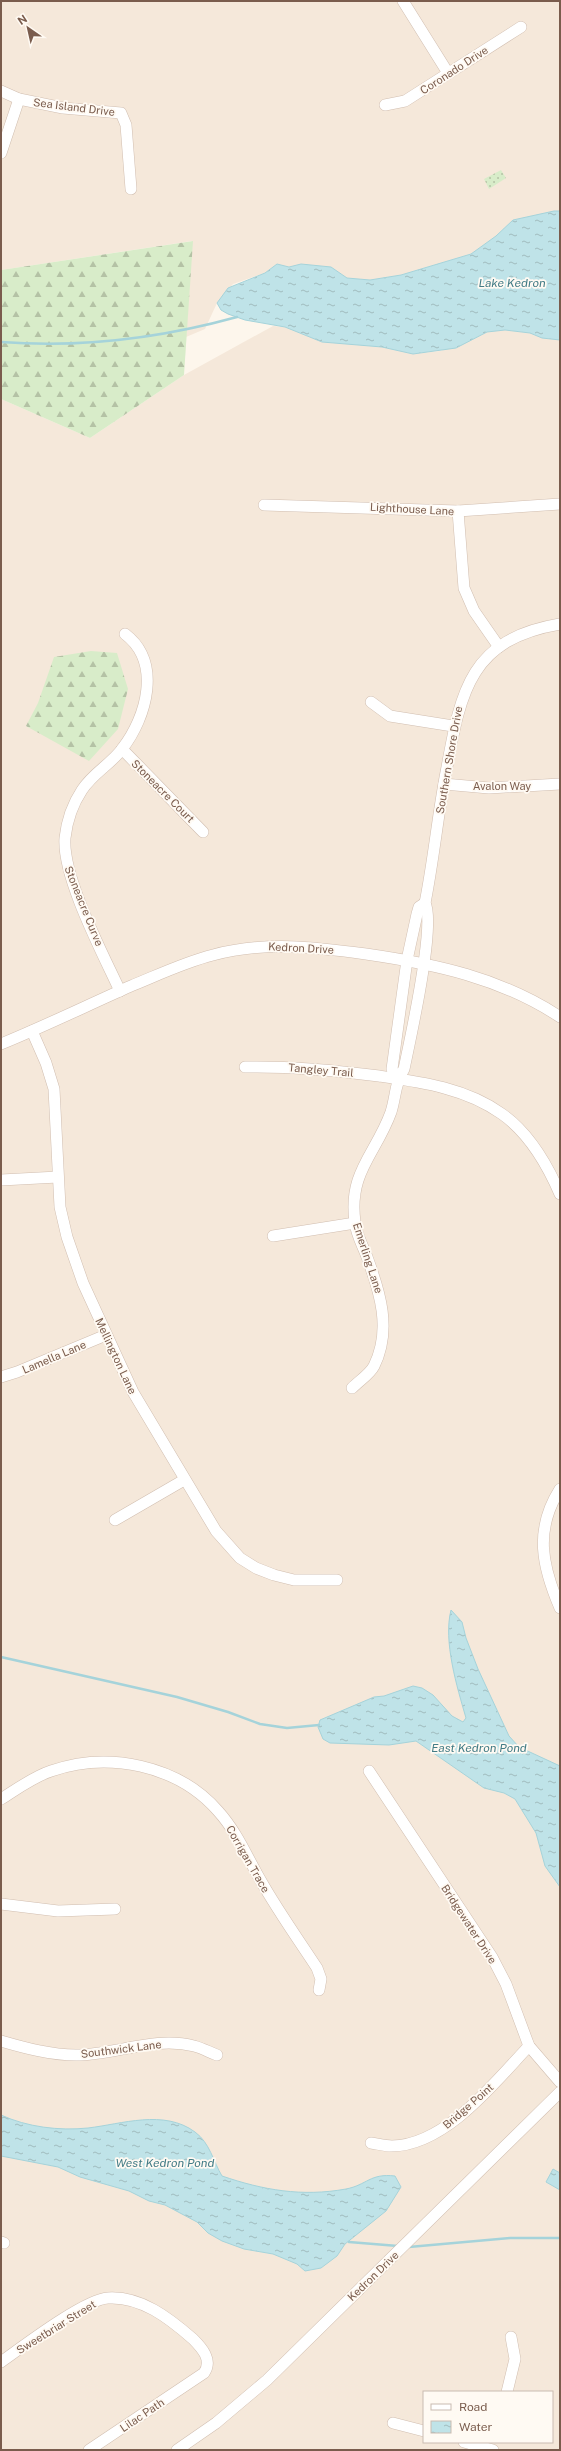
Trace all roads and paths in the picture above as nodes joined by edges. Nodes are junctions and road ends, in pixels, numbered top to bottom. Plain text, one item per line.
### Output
1 (403, 1) edge
2 (521, 27) dead end
3 (448, 73) junction
4 (1, 92) edge
5 (20, 100) junction
6 (385, 105) dead end
7 (1, 153) edge
8 (131, 189) dead end
9 (560, 504) edge
10 (264, 505) dead end
11 (458, 511) junction
12 (560, 624) edge
13 (125, 634) dead end
14 (499, 647) junction
15 (371, 702) dead end
16 (454, 726) junction
17 (122, 749) junction
18 (444, 784) junction
19 (560, 784) edge
20 (203, 832) dead end
21 (425, 903) junction
22 (407, 960) junction
23 (423, 963) junction
24 (120, 991) junction
25 (560, 1017) edge
26 (32, 1031) junction
27 (1, 1044) edge
28 (246, 1067) dead end
29 (397, 1079) junction
30 (58, 1177) junction
31 (1, 1180) edge
32 (560, 1194) edge
33 (355, 1223) junction
34 (273, 1236) dead end
35 (106, 1335) junction
36 (1, 1377) edge
37 (352, 1388) dead end
38 (184, 1480) junction
39 (560, 1489) edge
40 (116, 1520) dead end
41 (337, 1580) dead end
42 (560, 1608) edge
43 (369, 1771) dead end
44 (1, 1799) edge
45 (1, 1904) edge
46 (116, 1909) dead end
47 (320, 1990) dead end
48 (1, 2041) edge
49 (529, 2046) junction
50 (217, 2055) dead end
51 (560, 2082) edge
52 (560, 2092) edge
53 (371, 2143) dead end
54 (511, 2337) dead end
55 (1, 2362) edge
56 (195, 2380) joint
57 (507, 2391) edge
58 (393, 2423) dead end
59 (423, 2431) edge
60 (468, 2443) edge
61 (89, 2450) edge
62 (177, 2450) edge
63 (492, 2450) edge

1 - 3 street
2 - 3 street, Coronado Drive
3 - 6 street, Coronado Drive
4 - 5 street, Sea Island Drive
5 - 7 street
5 - 8 street, Sea Island Drive
9 - 11 street, Lighthouse Lane
10 - 11 street, Lighthouse Lane
11 - 14 street
12 - 14 street, Southern Shore Drive
13 - 17 street, Stoneacre Curve
14 - 16 street, Southern Shore Drive
15 - 16 street
16 - 18 street, Southern Shore Drive
17 - 20 street, Stoneacre Court
17 - 24 street, Stoneacre Curve
18 - 19 street, Avalon Way
18 - 21 street, Southern Shore Drive
21 - 22 street, Southern Shore Drive
21 - 23 street, Southern Shore Drive
22 - 23 street, Kedron Drive
22 - 24 street, Kedron Drive
22 - 29 street, Emerling Lane
23 - 25 street, Kedron Drive
23 - 29 street, Emerling Lane
24 - 26 street, Kedron Drive
26 - 27 street, Kedron Drive
26 - 30 street, Mellington Lane
28 - 29 street, Tangley Trail
29 - 32 street, Tangley Trail
29 - 33 street, Emerling Lane
30 - 31 street
30 - 35 street, Mellington Lane
33 - 34 street
33 - 37 street, Emerling Lane
35 - 36 street, Lamella Lane
35 - 38 street, Mellington Lane
38 - 40 street
38 - 41 street, Mellington Lane
39 - 42 street
43 - 49 street, Bridgewater Drive
44 - 47 street, Corrigan Trace
45 - 46 street
48 - 50 street, Southwick Lane
49 - 51 street, Bridgewater Drive
49 - 53 street, Bridge Point
52 - 62 street, Kedron Drive
54 - 57 street
55 - 56 street, Sweetbriar Street
56 - 61 street, Lilac Path
58 - 59 street
60 - 63 street

